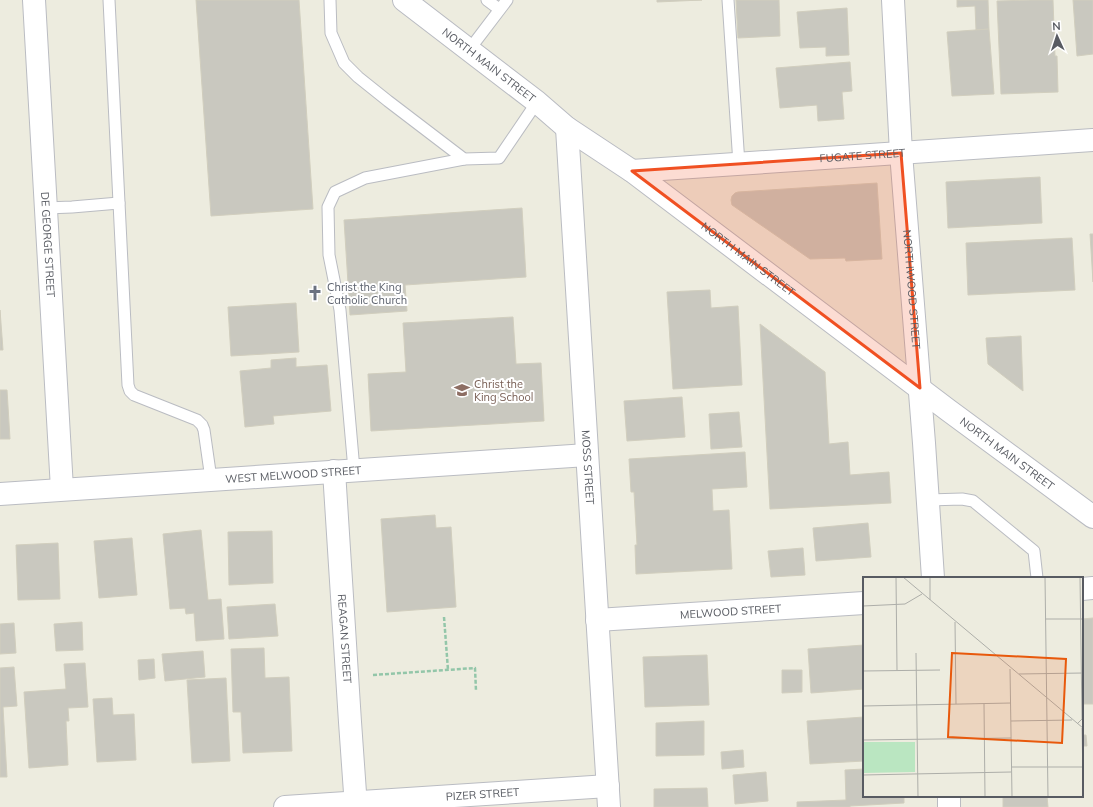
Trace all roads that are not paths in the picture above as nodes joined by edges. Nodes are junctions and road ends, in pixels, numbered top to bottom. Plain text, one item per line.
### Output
1 (34, 0) edge
2 (109, 0) edge
3 (330, 0) edge
4 (404, 0) edge
5 (487, 0) edge
6 (506, 0) edge
7 (728, 0) edge
8 (893, 0) edge
9 (499, 9) junction
10 (469, 50) junction
11 (537, 102) junction
12 (567, 128) junction
13 (1093, 140) edge
14 (901, 153) junction
15 (464, 159) junction
16 (739, 164) junction
17 (632, 171) junction
18 (119, 203) junction
19 (46, 208) junction
20 (920, 388) junction
21 (587, 455) junction
22 (344, 470) junction
23 (211, 479) junction
24 (62, 489) junction
25 (0, 494) edge
26 (928, 500) junction
27 (1093, 517) edge
28 (933, 577) edge
29 (1038, 577) edge
30 (863, 603) edge
31 (597, 620) junction
32 (608, 796) edge
33 (949, 797) edge
34 (356, 805) edge
35 (286, 807) edge
36 (950, 807) edge

1 - 19 street, DE GEORGE STREET
2 - 18 lane
3 - 15 lane
4 - 10 street, NORTH MAIN STREET
5 - 9 lane
6 - 9 lane
7 - 16 lane
8 - 14 street, NORTHWOOD STREET
9 - 10 lane
10 - 11 street, NORTH MAIN STREET
11 - 12 street, NORTH MAIN STREET
11 - 15 lane
12 - 17 street, NORTH MAIN STREET
12 - 21 street, MOSS STREET
13 - 14 street, FUGATE STREET
14 - 16 street, FUGATE STREET
14 - 20 street, NORTHWOOD STREET
15 - 22 lane
16 - 17 street, FUGATE STREET
17 - 20 street, NORTH MAIN STREET
18 - 19 lane
18 - 23 lane
19 - 24 street, DE GEORGE STREET
20 - 26 street, NORTHWOOD STREET
20 - 27 street, NORTH MAIN STREET
21 - 22 street, WEST MELWOOD STREET
21 - 31 street, MOSS STREET
22 - 23 street, WEST MELWOOD STREET
22 - 34 street, REAGAN STREET
23 - 24 street, WEST MELWOOD STREET
24 - 25 street, WEST MELWOOD STREET
26 - 28 street, NORTHWOOD STREET
26 - 29 lane
30 - 31 street, MELWOOD STREET
31 - 32 street, MOSS STREET
32 - 34 street, PIZER STREET
33 - 36 street
34 - 35 street, PIZER STREET

